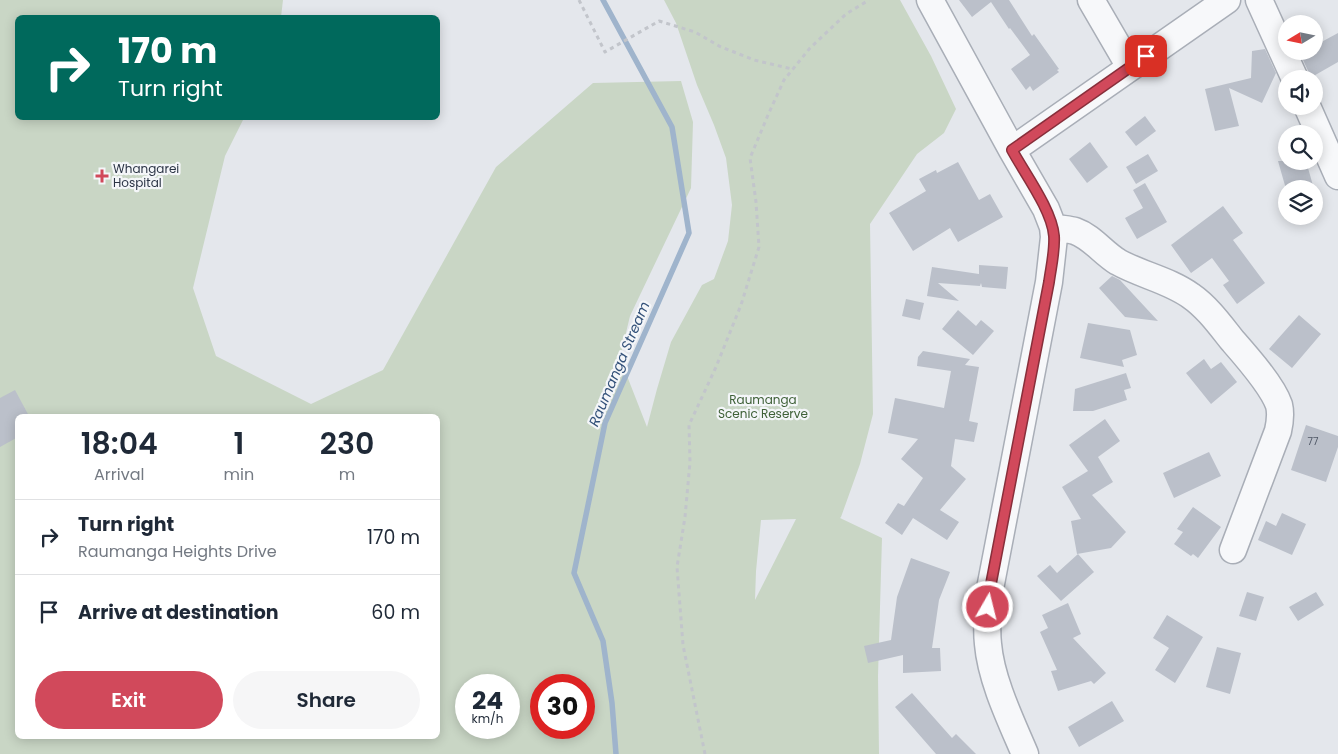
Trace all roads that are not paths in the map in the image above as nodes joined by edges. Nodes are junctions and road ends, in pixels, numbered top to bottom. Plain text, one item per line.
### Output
1 (930, 0) edge
2 (1091, 0) edge
3 (1227, 0) edge
4 (1259, 0) edge
5 (1130, 67) junction
6 (1290, 70) edge
7 (1311, 115) edge
8 (1012, 150) junction
9 (1338, 176) edge
10 (1052, 227) junction
11 (1233, 550) dead end
12 (1025, 754) edge

1 - 8 street
2 - 5 street
3 - 5 street
4 - 6 street
5 - 8 street
7 - 9 street
8 - 10 street
10 - 11 street
10 - 12 street

